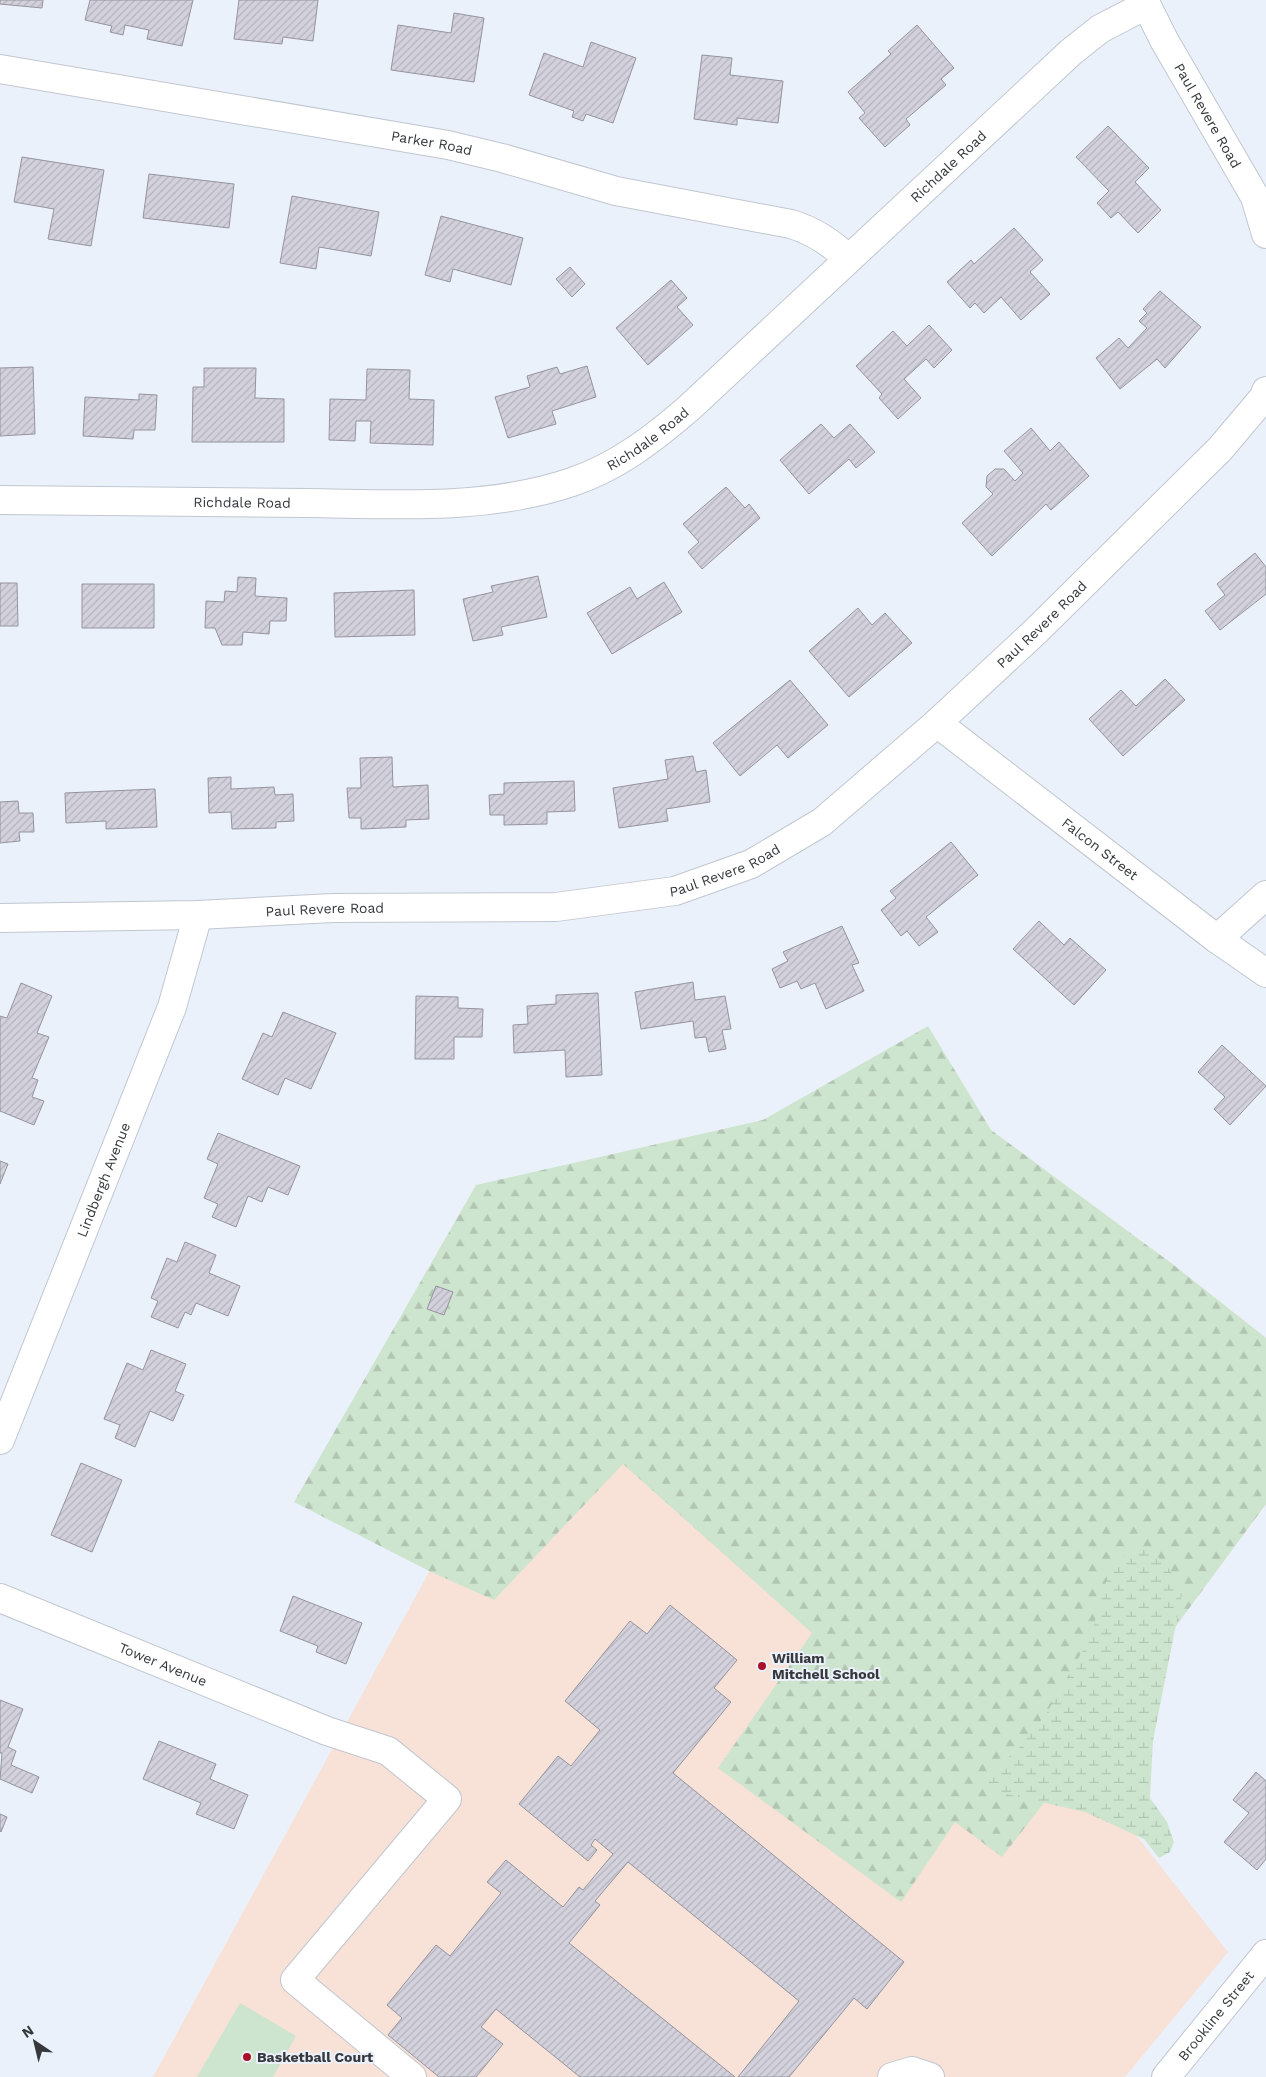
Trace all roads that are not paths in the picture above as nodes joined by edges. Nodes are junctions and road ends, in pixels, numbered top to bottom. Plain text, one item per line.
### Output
1 (1145, 2) edge
2 (0, 69) edge
3 (1266, 234) edge
4 (848, 259) junction
5 (1266, 391) edge
6 (0, 500) edge
7 (937, 723) junction
8 (1266, 896) edge
9 (198, 916) junction
10 (0, 918) edge
11 (1217, 938) junction
12 (1266, 973) edge
13 (0, 1440) edge
14 (0, 1598) edge
15 (1266, 1954) edge
16 (412, 2077) edge
17 (892, 2077) edge
18 (930, 2077) edge
19 (1166, 2077) edge

1 - 3 street, Paul Revere Road
1 - 4 street, Richdale Road
2 - 4 street, Parker Road
4 - 6 street, Richdale Road
5 - 7 street, Paul Revere Road
7 - 9 street, Paul Revere Road
7 - 11 street, Falcon Street
8 - 11 street
9 - 10 street, Paul Revere Road
9 - 13 street, Lindbergh Avenue
11 - 12 street, Falcon Street
14 - 16 street, Tower Avenue
15 - 19 street, Brookline Street
17 - 18 street

